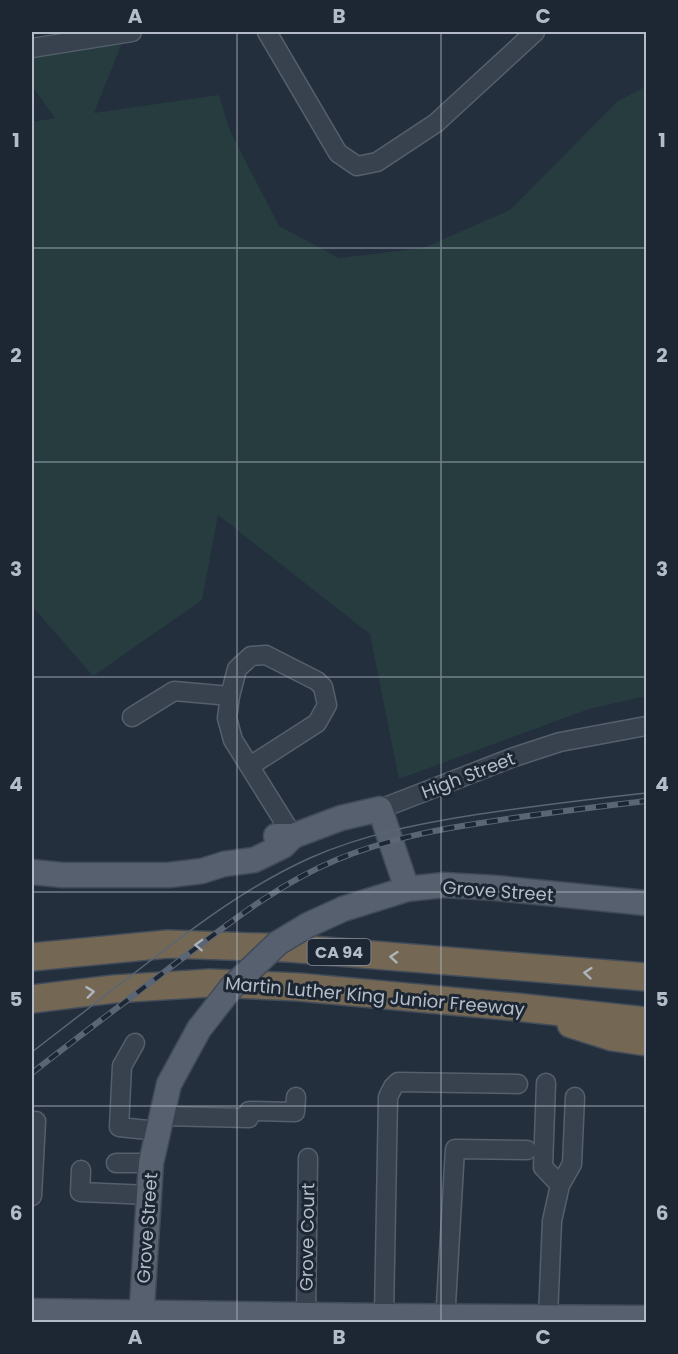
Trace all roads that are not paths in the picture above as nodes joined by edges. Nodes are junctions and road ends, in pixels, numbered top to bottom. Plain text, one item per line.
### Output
1 (132, 32) edge
2 (267, 32) edge
3 (535, 32) edge
4 (61, 37) edge
5 (32, 48) edge
6 (230, 696) junction
7 (132, 717) dead end
8 (646, 726) edge
9 (250, 766) junction
10 (380, 809) junction
11 (293, 836) junction
12 (32, 872) edge
13 (407, 889) junction
14 (646, 903) edge
15 (32, 957) edge
16 (646, 977) edge
17 (32, 999) edge
18 (516, 1007) junction
19 (646, 1021) edge
20 (646, 1042) edge
21 (135, 1043) dead end
22 (546, 1083) dead end
23 (518, 1084) dead end
24 (296, 1097) dead end
25 (575, 1097) dead end
26 (36, 1121) dead end
27 (160, 1124) junction
28 (527, 1150) dead end
29 (308, 1158) dead end
30 (116, 1163) dead end
31 (151, 1163) junction
32 (81, 1170) dead end
33 (560, 1185) junction
34 (149, 1195) junction
35 (32, 1196) edge
36 (32, 1311) edge
37 (306, 1316) junction
38 (384, 1316) junction
39 (548, 1317) junction
40 (141, 1318) edge
41 (646, 1318) edge
42 (446, 1319) edge

1 - 4 street
2 - 3 street
4 - 5 street
6 - 7 street
6 - 9 street
6 - 9 street
8 - 10 street, High Street
9 - 11 street
10 - 11 main road, High Street
10 - 13 main road
11 - 12 main road, High Street
13 - 14 main road, Grove Street
13 - 27 main road, Grove Street, bridge
16 -> 15 highway, Martin Luther King Junior Freeway / CA 94
17 -> 18 highway, Martin Luther King Junior Freeway / CA 94
18 - 19 highway, Martin Luther King Junior Freeway / CA 94
18 - 20 highway
21 - 27 street
22 - 33 street
23 - 38 street
24 - 27 street
25 - 33 street
26 - 35 street
27 - 31 main road, Grove Street
28 - 42 street
29 - 37 street, Grove Court
30 - 31 street
31 - 34 main road, Grove Street
32 - 34 street
33 - 39 street
34 - 40 main road, Grove Street
36 - 40 main road
37 - 38 main road
37 - 40 main road
38 - 42 main road
39 - 41 main road
39 - 42 main road

